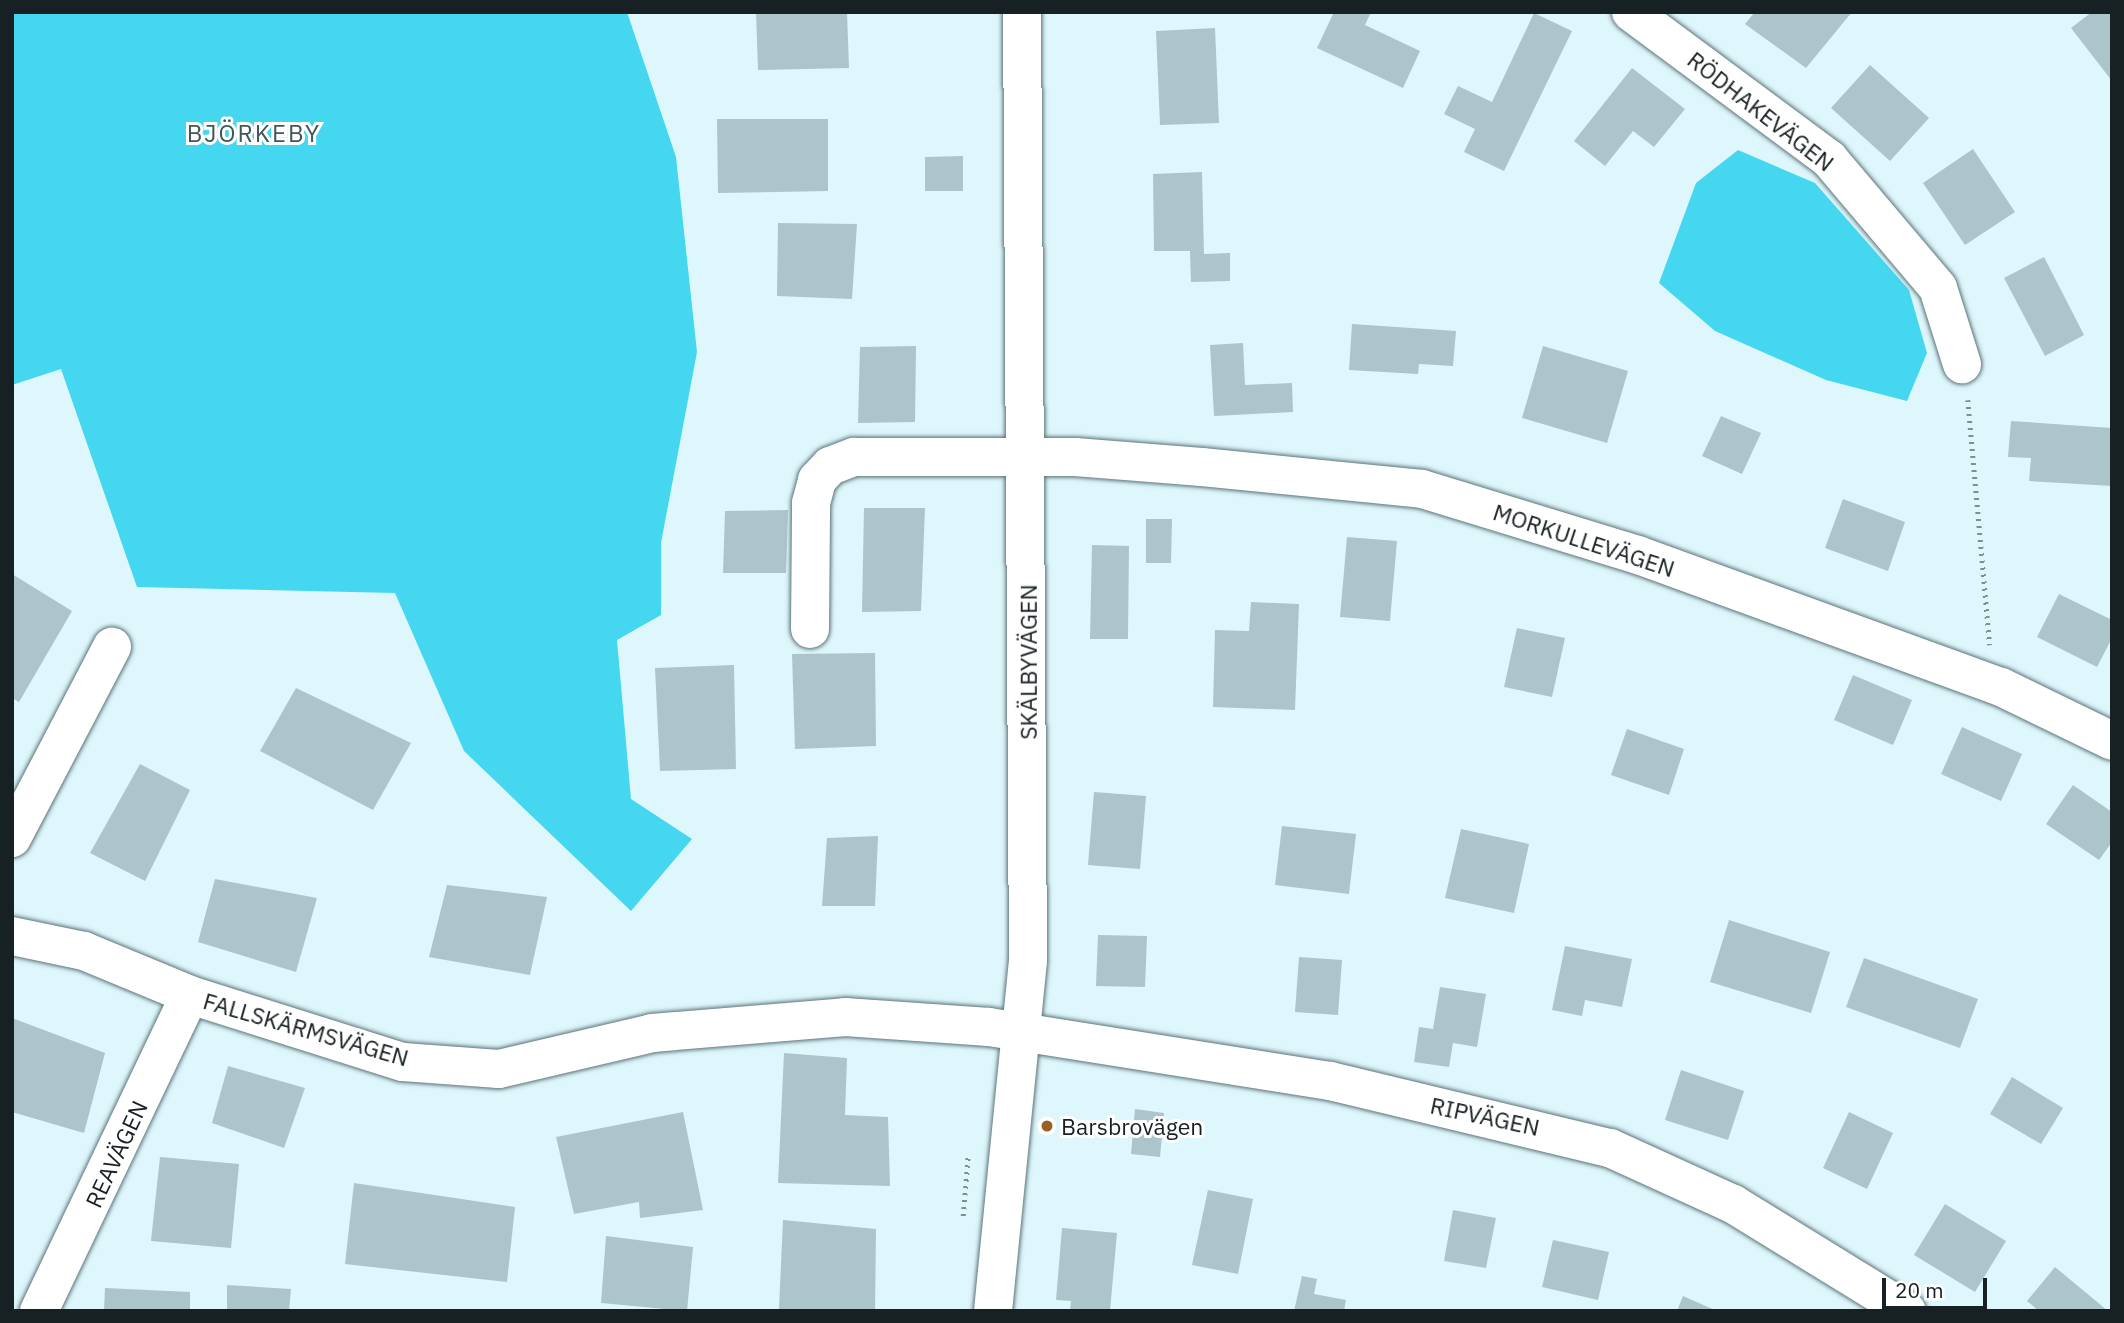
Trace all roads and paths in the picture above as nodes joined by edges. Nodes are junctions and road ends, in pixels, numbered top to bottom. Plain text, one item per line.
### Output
1 (1022, 12) edge
2 (1631, 12) edge
3 (1962, 364) joint
4 (1028, 458) junction
5 (810, 629) dead end
6 (112, 648) dead end
7 (1994, 685) junction
8 (2112, 741) edge
9 (12, 838) edge
10 (12, 936) edge
11 (190, 995) junction
12 (1024, 1033) junction
13 (39, 1311) edge
14 (992, 1311) edge
15 (1907, 1311) edge

1 - 4 street, SKÄLBYVÄGEN
2 - 3 street, RÖDHAKEVÄGEN
3 - 7 path
4 - 5 street, MORKULLEVÄGEN
4 - 7 street, MORKULLEVÄGEN
4 - 12 street, SKÄLBYVÄGEN
6 - 9 street
7 - 8 street, MORKULLEVÄGEN
10 - 11 street, FALLSKÄRMSVÄGEN
11 - 12 street, FALLSKÄRMSVÄGEN
11 - 13 street, REAVÄGEN
12 - 14 street, SKÄLBYVÄGEN
12 - 15 street, RIPVÄGEN

